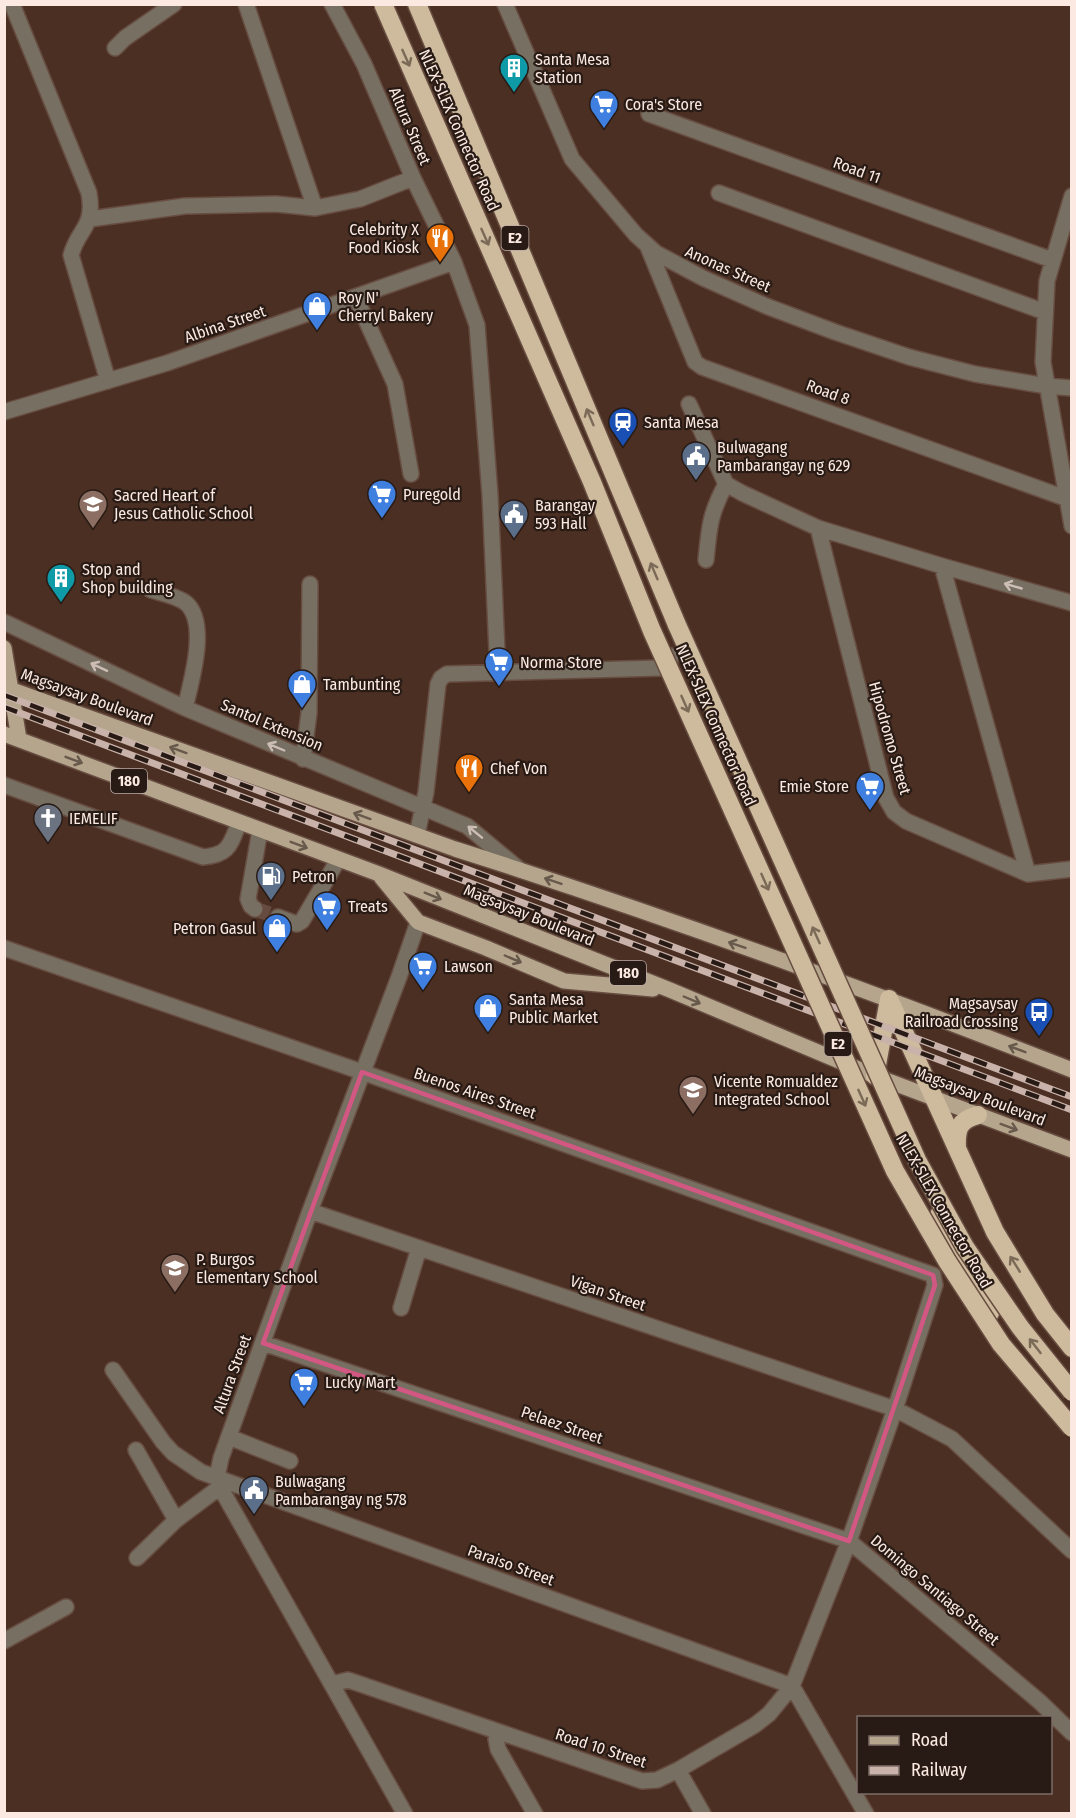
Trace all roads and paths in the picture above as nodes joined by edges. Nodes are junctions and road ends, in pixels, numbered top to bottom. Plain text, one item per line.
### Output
1 (12, 4) edge
2 (174, 4) edge
3 (246, 4) edge
4 (333, 4) edge
5 (383, 4) edge
6 (417, 4) edge
7 (505, 4) edge
8 (115, 48) dead end
9 (649, 114) dead end
10 (413, 178) junction
11 (719, 193) dead end
12 (1071, 196) edge
13 (315, 208) junction
14 (90, 219) junction
15 (648, 247) junction
16 (1052, 260) junction
17 (454, 262) junction
18 (505, 280) dead end
19 (356, 298) junction
20 (1045, 312) junction
21 (108, 381) junction
22 (1047, 386) junction
23 (1071, 388) edge
24 (689, 404) dead end
25 (4, 412) edge
26 (411, 474) dead end
27 (726, 484) junction
28 (1065, 498) junction
29 (1071, 526) edge
30 (818, 528) junction
31 (706, 560) dead end
32 (942, 566) junction
33 (310, 584) dead end
34 (151, 590) dead end
35 (1071, 603) edge
36 (4, 622) edge
37 (4, 648) edge
38 (498, 674) junction
39 (9, 688) edge
40 (185, 708) junction
41 (12, 736) edge
42 (303, 759) junction
43 (4, 785) edge
44 (424, 808) junction
45 (239, 823) junction
46 (260, 830) junction
47 (417, 836) junction
48 (339, 860) junction
49 (1071, 869) edge
50 (520, 870) junction
51 (379, 874) junction
52 (1028, 874) junction
53 (255, 909) dead end
54 (278, 917) tunnel mouth
55 (418, 922) junction
56 (4, 948) edge
57 (832, 978) junction
58 (670, 990) junction
59 (889, 999) junction
60 (1071, 1070) edge
61 (362, 1072) junction
62 (875, 1076) junction
63 (935, 1099) junction
64 (978, 1115) junction
65 (957, 1149) junction
66 (1071, 1150) edge
67 (310, 1211) junction
68 (419, 1248) junction
69 (933, 1275) joint
70 (401, 1308) dead end
71 (263, 1343) junction
72 (1071, 1348) edge
73 (113, 1370) dead end
74 (1071, 1392) edge
75 (895, 1409) junction
76 (1071, 1428) edge
77 (1071, 1434) edge
78 (229, 1437) junction
79 (136, 1450) dead end
80 (290, 1461) dead end
81 (219, 1482) junction
82 (176, 1520) junction
83 (849, 1541) junction
84 (1071, 1551) edge
85 (137, 1558) dead end
86 (66, 1607) dead end
87 (4, 1641) edge
88 (332, 1684) junction
89 (792, 1686) junction
90 (498, 1733) junction
91 (1071, 1733) edge
92 (678, 1770) junction
93 (405, 1814) edge
94 (535, 1814) edge
95 (703, 1814) edge
96 (866, 1814) edge

1 - 14 street
2 - 8 street
3 - 13 street
4 - 10 street, Altura Street
5 -> 76 highway, NLEX-SLEX Connector Road / E2, bridge
74 -> 6 highway, NLEX-SLEX Connector Road / E2, bridge
7 - 15 street, Anonas Street
9 - 16 street, Road 11
10 - 13 street
10 - 17 street, Altura Street
11 - 20 street
12 - 16 street
13 - 14 street
14 - 21 street
15 - 22 street, Anonas Street
15 - 28 street, Road 8
16 - 20 street
17 - 19 street, Albina Street
17 - 38 street, Altura Street
18 - 38 street
19 - 21 street, Albina Street
19 - 26 street
20 - 22 street
21 - 25 street, Albina Street
22 - 23 street, Anonas Street
22 - 28 street
24 - 27 street
27 - 30 street
27 - 31 street
28 - 29 street
30 - 32 street
30 - 52 street, Hipodromo Street
35 -> 32 street
32 - 52 street
33 - 42 street
34 - 40 street
40 -> 36 street, Santol Extension
37 - 39 main road
38 - 44 street
39 - 41 main road
47 -> 39 main road, Magsaysay Boulevard
42 -> 40 street, Santol Extension
41 -> 45 main road, Magsaysay Boulevard / 180
42 - 44 street, Santol Extension
43 - 45 street
44 - 47 street
50 -> 44 street, Santol Extension
45 - 46 main road, Magsaysay Boulevard / 180
46 -> 48 main road, Magsaysay Boulevard / 180
46 - 53 street
47 - 50 main road, Magsaysay Boulevard
48 - 51 main road, Magsaysay Boulevard / 180
48 - 54 street
49 - 52 street
57 -> 50 main road, Magsaysay Boulevard
51 - 55 main road
51 -> 58 main road, Magsaysay Boulevard / 180
55 -> 58 main road
55 - 61 street, Altura Street
56 - 61 street, Buenos Aires Street
57 - 59 main road, Magsaysay Boulevard
57 - 62 highway
58 -> 62 main road, Magsaysay Boulevard / 180
60 -> 59 main road, Magsaysay Boulevard
59 - 62 highway
59 - 63 highway
61 - 67 street, Altura Street
61 - 69 street, Buenos Aires Street
62 - 63 main road, Magsaysay Boulevard / 180
62 - 77 highway
63 - 64 main road, Magsaysay Boulevard / 180
63 - 65 highway
64 - 65 highway
64 -> 66 main road, Magsaysay Boulevard / 180
72 -> 65 highway
67 - 68 street, Vigan Street
67 - 71 street, Altura Street
68 - 70 street
68 - 75 street, Vigan Street
69 - 75 street, Domingo Santiago Street
71 - 78 street, Altura Street
71 - 83 street, Pelaez Street
73 - 81 street, Paraiso Street
75 - 83 street, Domingo Santiago Street
75 - 84 street, Vigan Street
78 - 80 street
78 - 81 street, Altura Street
79 - 82 street
81 - 82 street
81 - 88 street
81 - 89 street, Paraiso Street
82 - 85 street
83 - 89 street, Road 10 Street
83 - 91 street, Domingo Santiago Street
86 - 87 street
88 - 90 street, Road 10 Street
88 - 93 street
89 - 92 street, Road 10 Street
89 - 96 street
90 - 92 street, Road 10 Street
90 - 94 street
92 - 95 street

